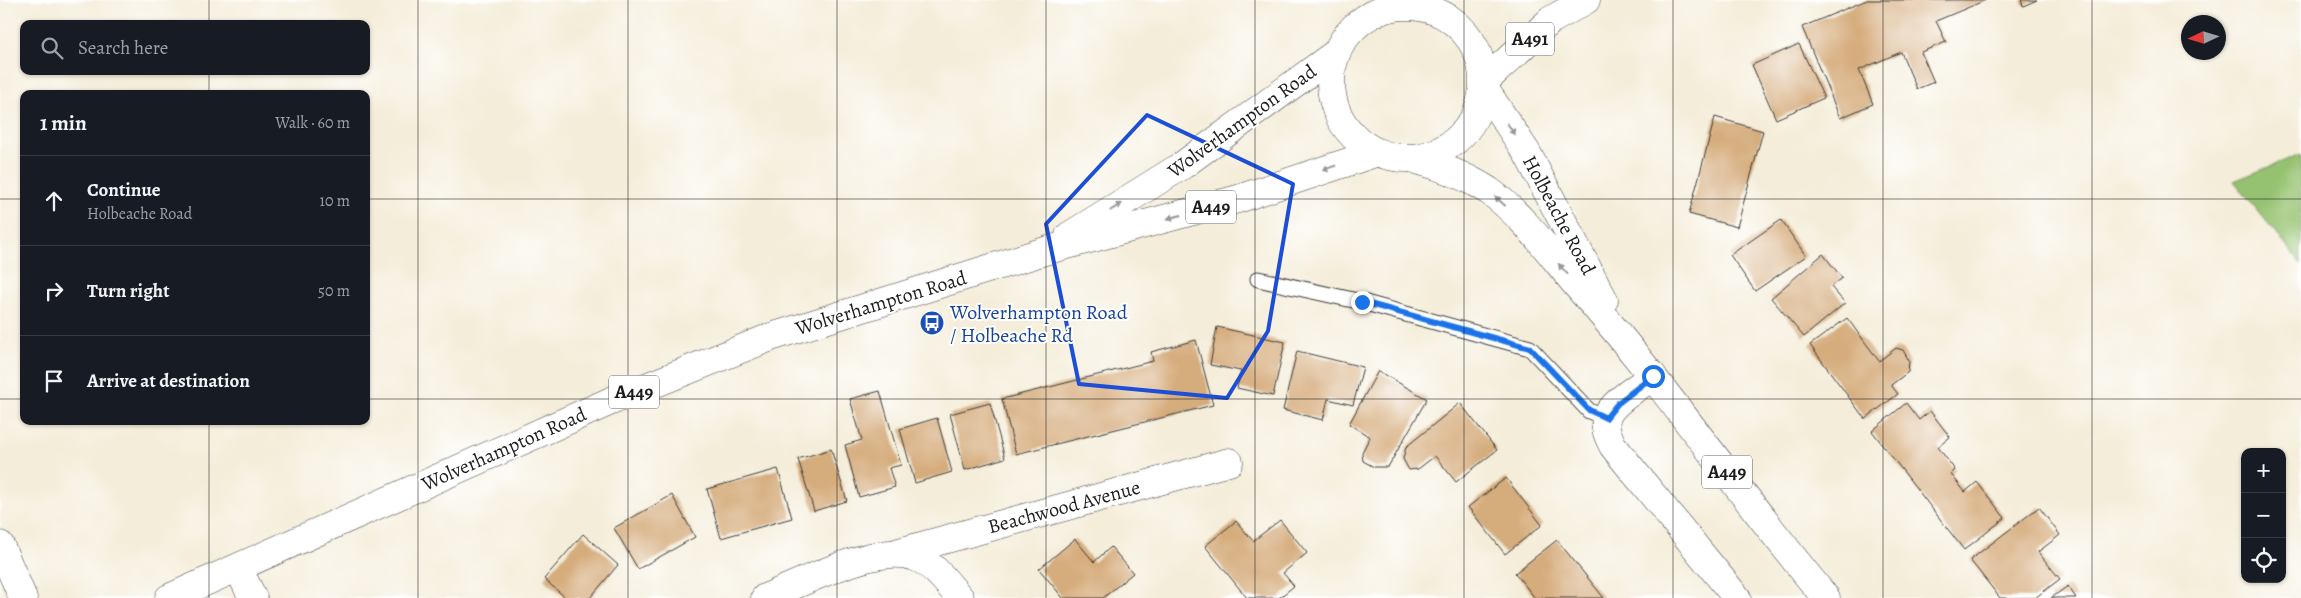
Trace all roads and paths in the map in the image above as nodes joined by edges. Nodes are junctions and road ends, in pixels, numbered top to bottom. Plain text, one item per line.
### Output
1 (1586, 0) edge
2 (1421, 2) edge
3 (1336, 53) junction
4 (1484, 85) junction
5 (1375, 153) junction
6 (1416, 160) junction
7 (1045, 252) junction
8 (1258, 279) dead end
9 (1630, 346) junction
10 (1653, 376) junction
11 (1606, 418) junction
12 (1229, 462) dead end
13 (0, 545) edge
14 (900, 552) junction
15 (238, 568) junction
16 (23, 598) edge
17 (169, 598) edge
18 (252, 598) edge
19 (766, 598) edge
20 (960, 598) edge
21 (1737, 598) edge
22 (1826, 598) edge

1 - 4 main road, A491
2 - 3 main road
2 - 4 main road
3 - 5 main road
7 -> 3 main road, Wolverhampton Road / A449
4 - 6 main road
4 -> 9 main road, Holbeache Road / A449
5 - 6 main road
5 -> 7 main road, Wolverhampton Road / A449
9 -> 6 main road, Holbeache Road / A449
7 - 15 main road, Wolverhampton Road / A449
8 - 11 lane
9 - 10 main road, Holbeache Road / A449
10 - 11 main road
10 - 22 main road, Holbeache Road / A449
11 - 21 main road
12 - 14 main road, Beachwood Avenue
13 - 16 main road
14 - 19 main road, Beachwood Avenue
14 - 20 main road
15 - 17 main road, Wolverhampton Road / A449
15 - 18 main road

